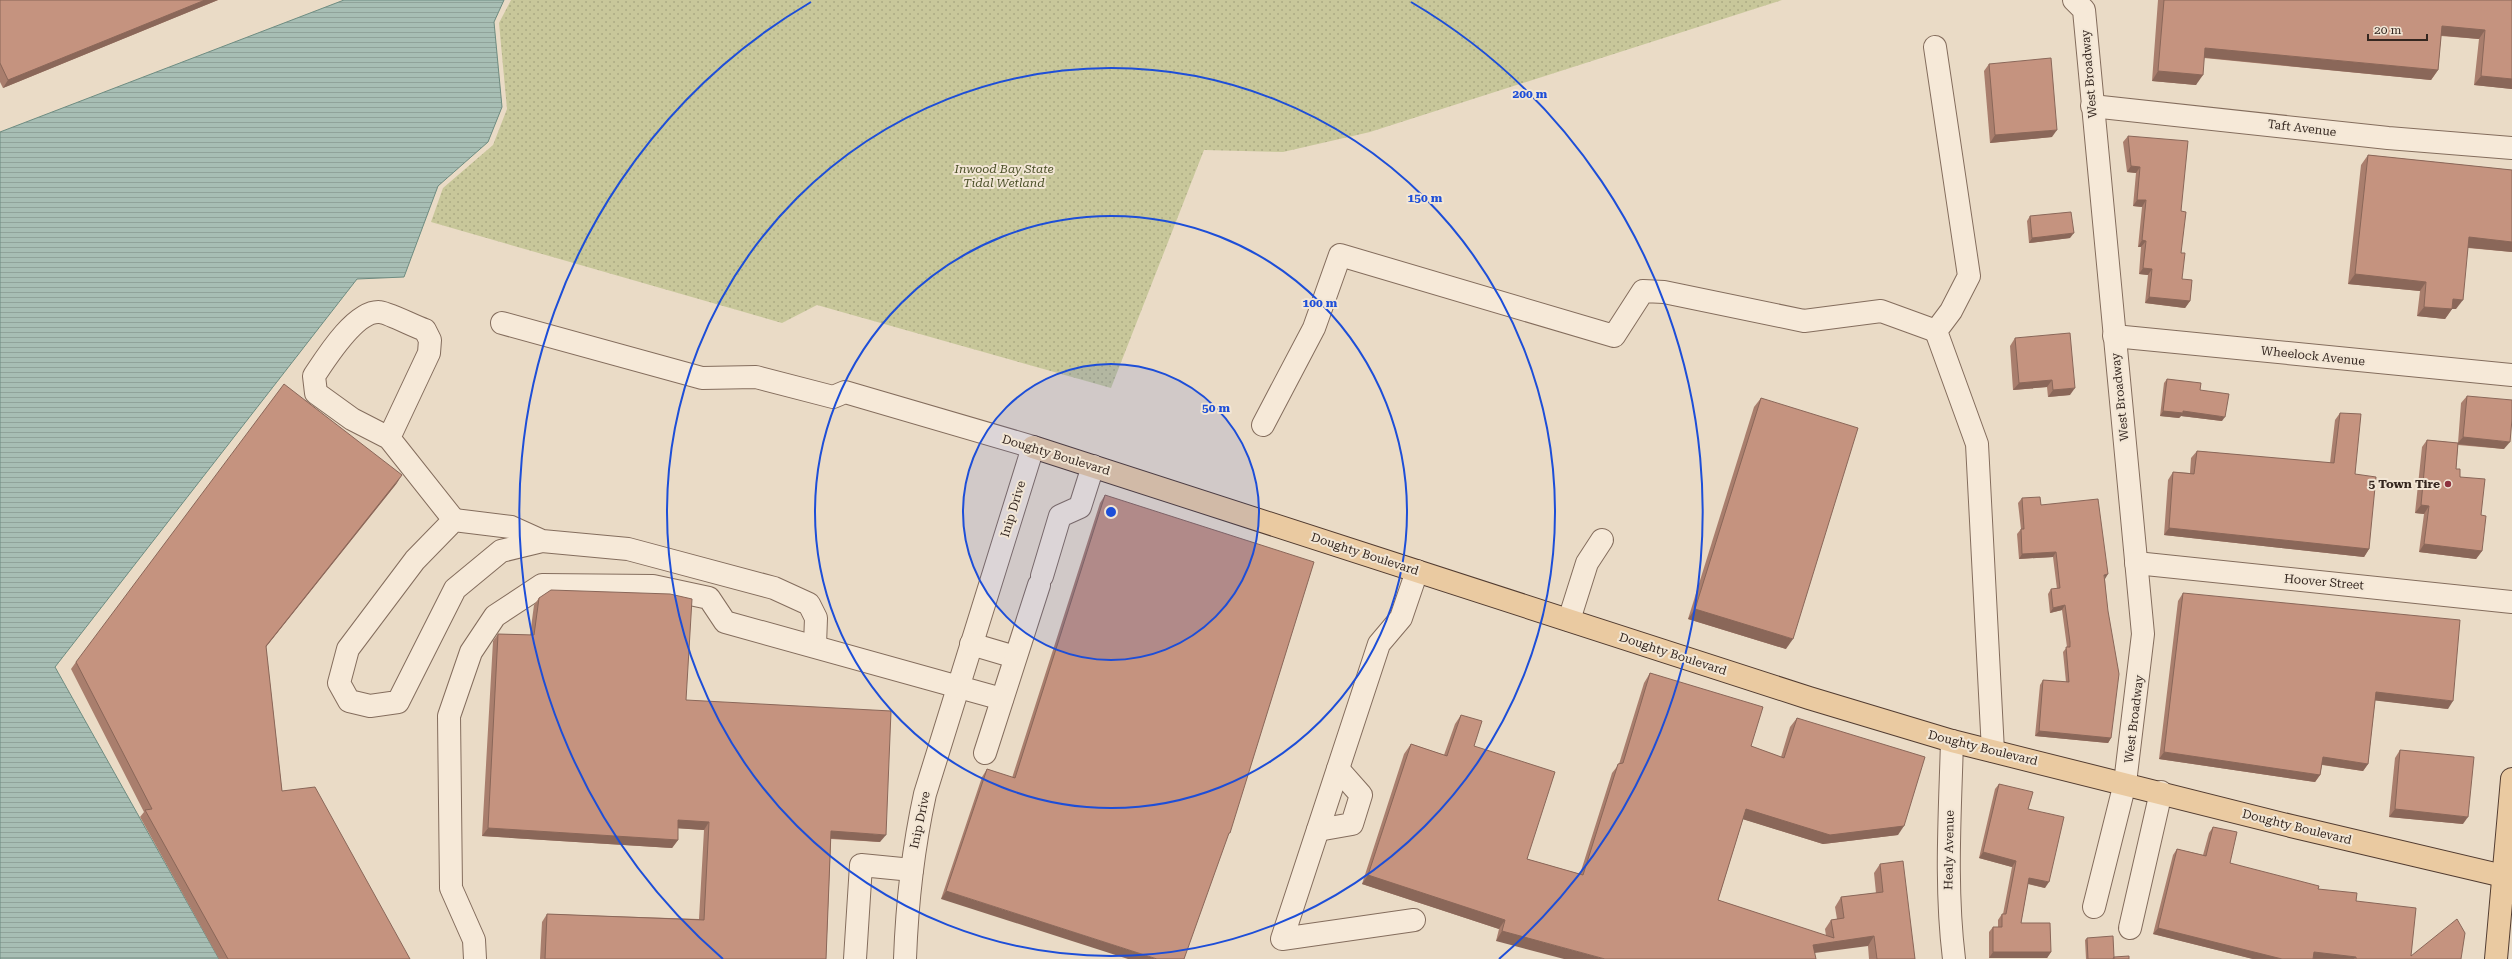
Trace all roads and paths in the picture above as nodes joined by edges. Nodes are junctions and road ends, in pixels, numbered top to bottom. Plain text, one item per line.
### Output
1 (2079, 5) edge
2 (1935, 47) dead end
3 (2092, 106) junction
4 (2512, 148) edge
5 (502, 323) dead end
6 (1936, 331) junction
7 (2114, 336) junction
8 (2512, 375) edge
9 (1262, 425) dead end
10 (389, 438) junction
11 (1033, 447) junction
12 (1093, 466) junction
13 (454, 520) junction
14 (1602, 540) dead end
15 (542, 541) junction
16 (2136, 563) junction
17 (1417, 571) junction
18 (2512, 602) edge
19 (1569, 620) junction
20 (971, 644) junction
21 (815, 645) junction
22 (1015, 657) junction
23 (958, 686) junction
24 (1002, 699) junction
25 (1952, 741) junction
26 (1993, 751) junction
27 (985, 753) dead end
28 (1338, 769) junction
29 (2512, 779) edge
30 (2125, 783) junction
31 (2161, 792) junction
32 (1318, 830) junction
33 (912, 870) junction
34 (2507, 876) edge
35 (2094, 907) dead end
36 (1414, 920) dead end
37 (2130, 928) dead end
38 (475, 949) edge
39 (855, 959) edge
40 (904, 959) edge
41 (1954, 959) edge
42 (2496, 959) edge

1 - 3 street, West Broadway
2 - 6 street
3 - 4 street, Taft Avenue
3 - 7 street, West Broadway
5 - 11 street, Doughty Boulevard
6 - 9 street
6 - 26 street
7 - 8 street, Wheelock Avenue
7 - 16 street, West Broadway
10 - 10 street
10 - 13 street
11 - 12 main road, Doughty Boulevard
11 - 20 street, Inip Drive
12 - 17 main road, Doughty Boulevard
12 - 22 street
13 - 15 street
13 - 15 street
14 - 19 street
15 - 21 street
16 - 18 street, Hoover Street
16 - 30 street, West Broadway
17 - 19 main road, Doughty Boulevard
17 - 28 street
19 - 25 main road, Doughty Boulevard
20 - 22 street
20 - 23 street, Inip Drive
21 - 23 street
21 - 38 street
22 - 24 street
23 - 24 street
23 - 33 street, Inip Drive
24 - 27 street
25 - 26 main road, Doughty Boulevard
25 - 41 street, Healy Avenue
26 - 30 main road, Doughty Boulevard
28 - 32 street
28 - 32 street
29 - 34 main road
30 - 31 main road, Doughty Boulevard
30 - 35 street, West Broadway
31 - 34 main road, Doughty Boulevard
31 - 37 street
32 - 36 street
33 - 39 street
33 - 40 street, Inip Drive
34 - 42 main road

